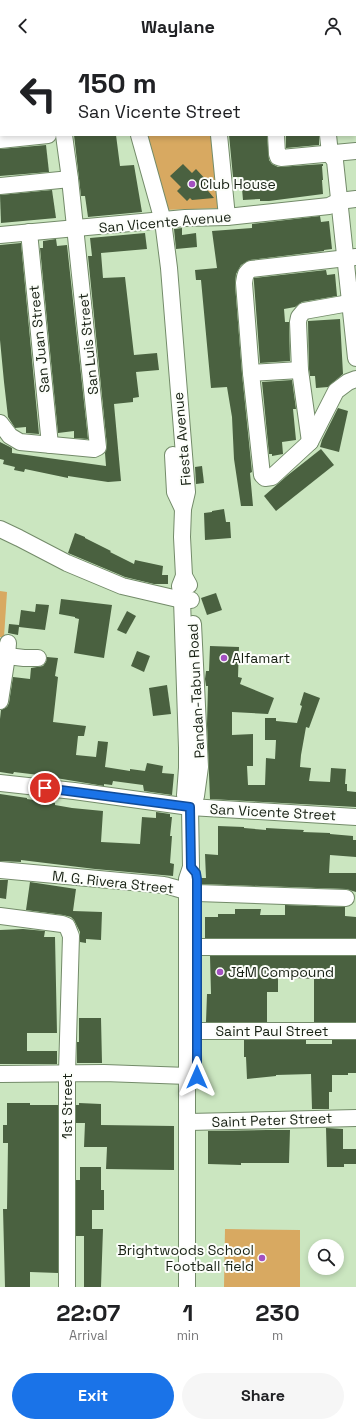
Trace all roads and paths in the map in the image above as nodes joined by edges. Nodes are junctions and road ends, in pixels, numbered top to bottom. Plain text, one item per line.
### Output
1 (38, 136) edge
2 (64, 136) edge
3 (131, 136) edge
4 (140, 136) edge
5 (219, 136) edge
6 (276, 136) edge
7 (328, 136) edge
8 (337, 136) edge
9 (0, 140) edge
10 (356, 151) edge
11 (334, 156) junction
12 (70, 179) junction
13 (0, 186) edge
14 (356, 199) edge
15 (336, 206) junction
16 (356, 209) edge
17 (227, 217) junction
18 (158, 221) junction
19 (75, 229) junction
20 (29, 232) junction
21 (0, 235) edge
22 (350, 257) edge
23 (349, 303) junction
24 (356, 358) edge
25 (300, 370) junction
26 (251, 373) junction
27 (356, 379) edge
28 (0, 423) edge
29 (310, 442) junction
30 (50, 445) junction
31 (183, 509) joint
32 (0, 529) edge
33 (187, 600) junction
34 (38, 658) dead end
35 (0, 701) edge
36 (0, 783) edge
37 (190, 807) junction
38 (356, 817) edge
39 (0, 870) edge
40 (192, 893) junction
41 (346, 898) dead end
42 (0, 916) edge
43 (192, 947) junction
44 (356, 947) edge
45 (192, 1031) junction
46 (356, 1031) edge
47 (67, 1073) junction
48 (0, 1074) edge
49 (188, 1076) junction
50 (356, 1118) edge
51 (192, 1122) junction
52 (68, 1287) edge
53 (187, 1287) edge
54 (196, 1287) edge

1 - 9 street
2 - 12 street, San Luis Street
3 - 18 street, Fiesta Avenue
4 - 18 street, Fiesta Avenue
5 - 17 street
6 - 11 street
7 - 11 street
8 - 11 street
10 - 11 street
11 - 15 street
12 - 13 street
12 - 19 street, San Luis Street
14 - 15 street, San Vicente Avenue
15 - 16 street, San Vicente Avenue
15 - 17 street, San Vicente Avenue
15 - 22 street
17 - 18 street, San Vicente Avenue
18 - 19 street, San Vicente Avenue
18 - 31 street, Fiesta Avenue
19 - 20 street, San Vicente Avenue
19 - 30 street, San Luis Street
20 - 21 street, San Vicente Avenue
20 - 30 street, San Juan Street
22 - 23 street
22 - 26 street
23 - 24 street
23 - 25 street
25 - 26 street
25 - 29 street
26 - 29 street
27 - 29 street
28 - 30 street, San Luis Street
31 - 33 street, Pandan-Tabun Road
32 - 33 street
33 - 37 street, Pandan-Tabun Road
34 - 35 street
36 - 37 street, San Vicente Street
37 - 38 street, San Vicente Street
37 - 40 street, Pandan-Tabun Road
39 - 40 street, M. G. Rivera Street
40 - 41 street, M. G. Rivera Street
40 - 43 street, Pandan-Tabun Road
42 - 47 street, 1st Street
43 - 44 street
43 - 45 street, Pandan-Tabun Road
45 - 46 street, Saint Paul Street
45 - 49 street, Pandan-Tabun Road
45 - 51 street, Pandan-Tabun Road
47 - 48 street
47 - 49 street
47 - 52 street, 1st Street
49 - 51 street, Pandan-Tabun Road
50 - 51 street, Saint Peter Street
51 - 53 street, Pandan-Tabun Road
51 - 54 street, Pandan-Tabun Road

